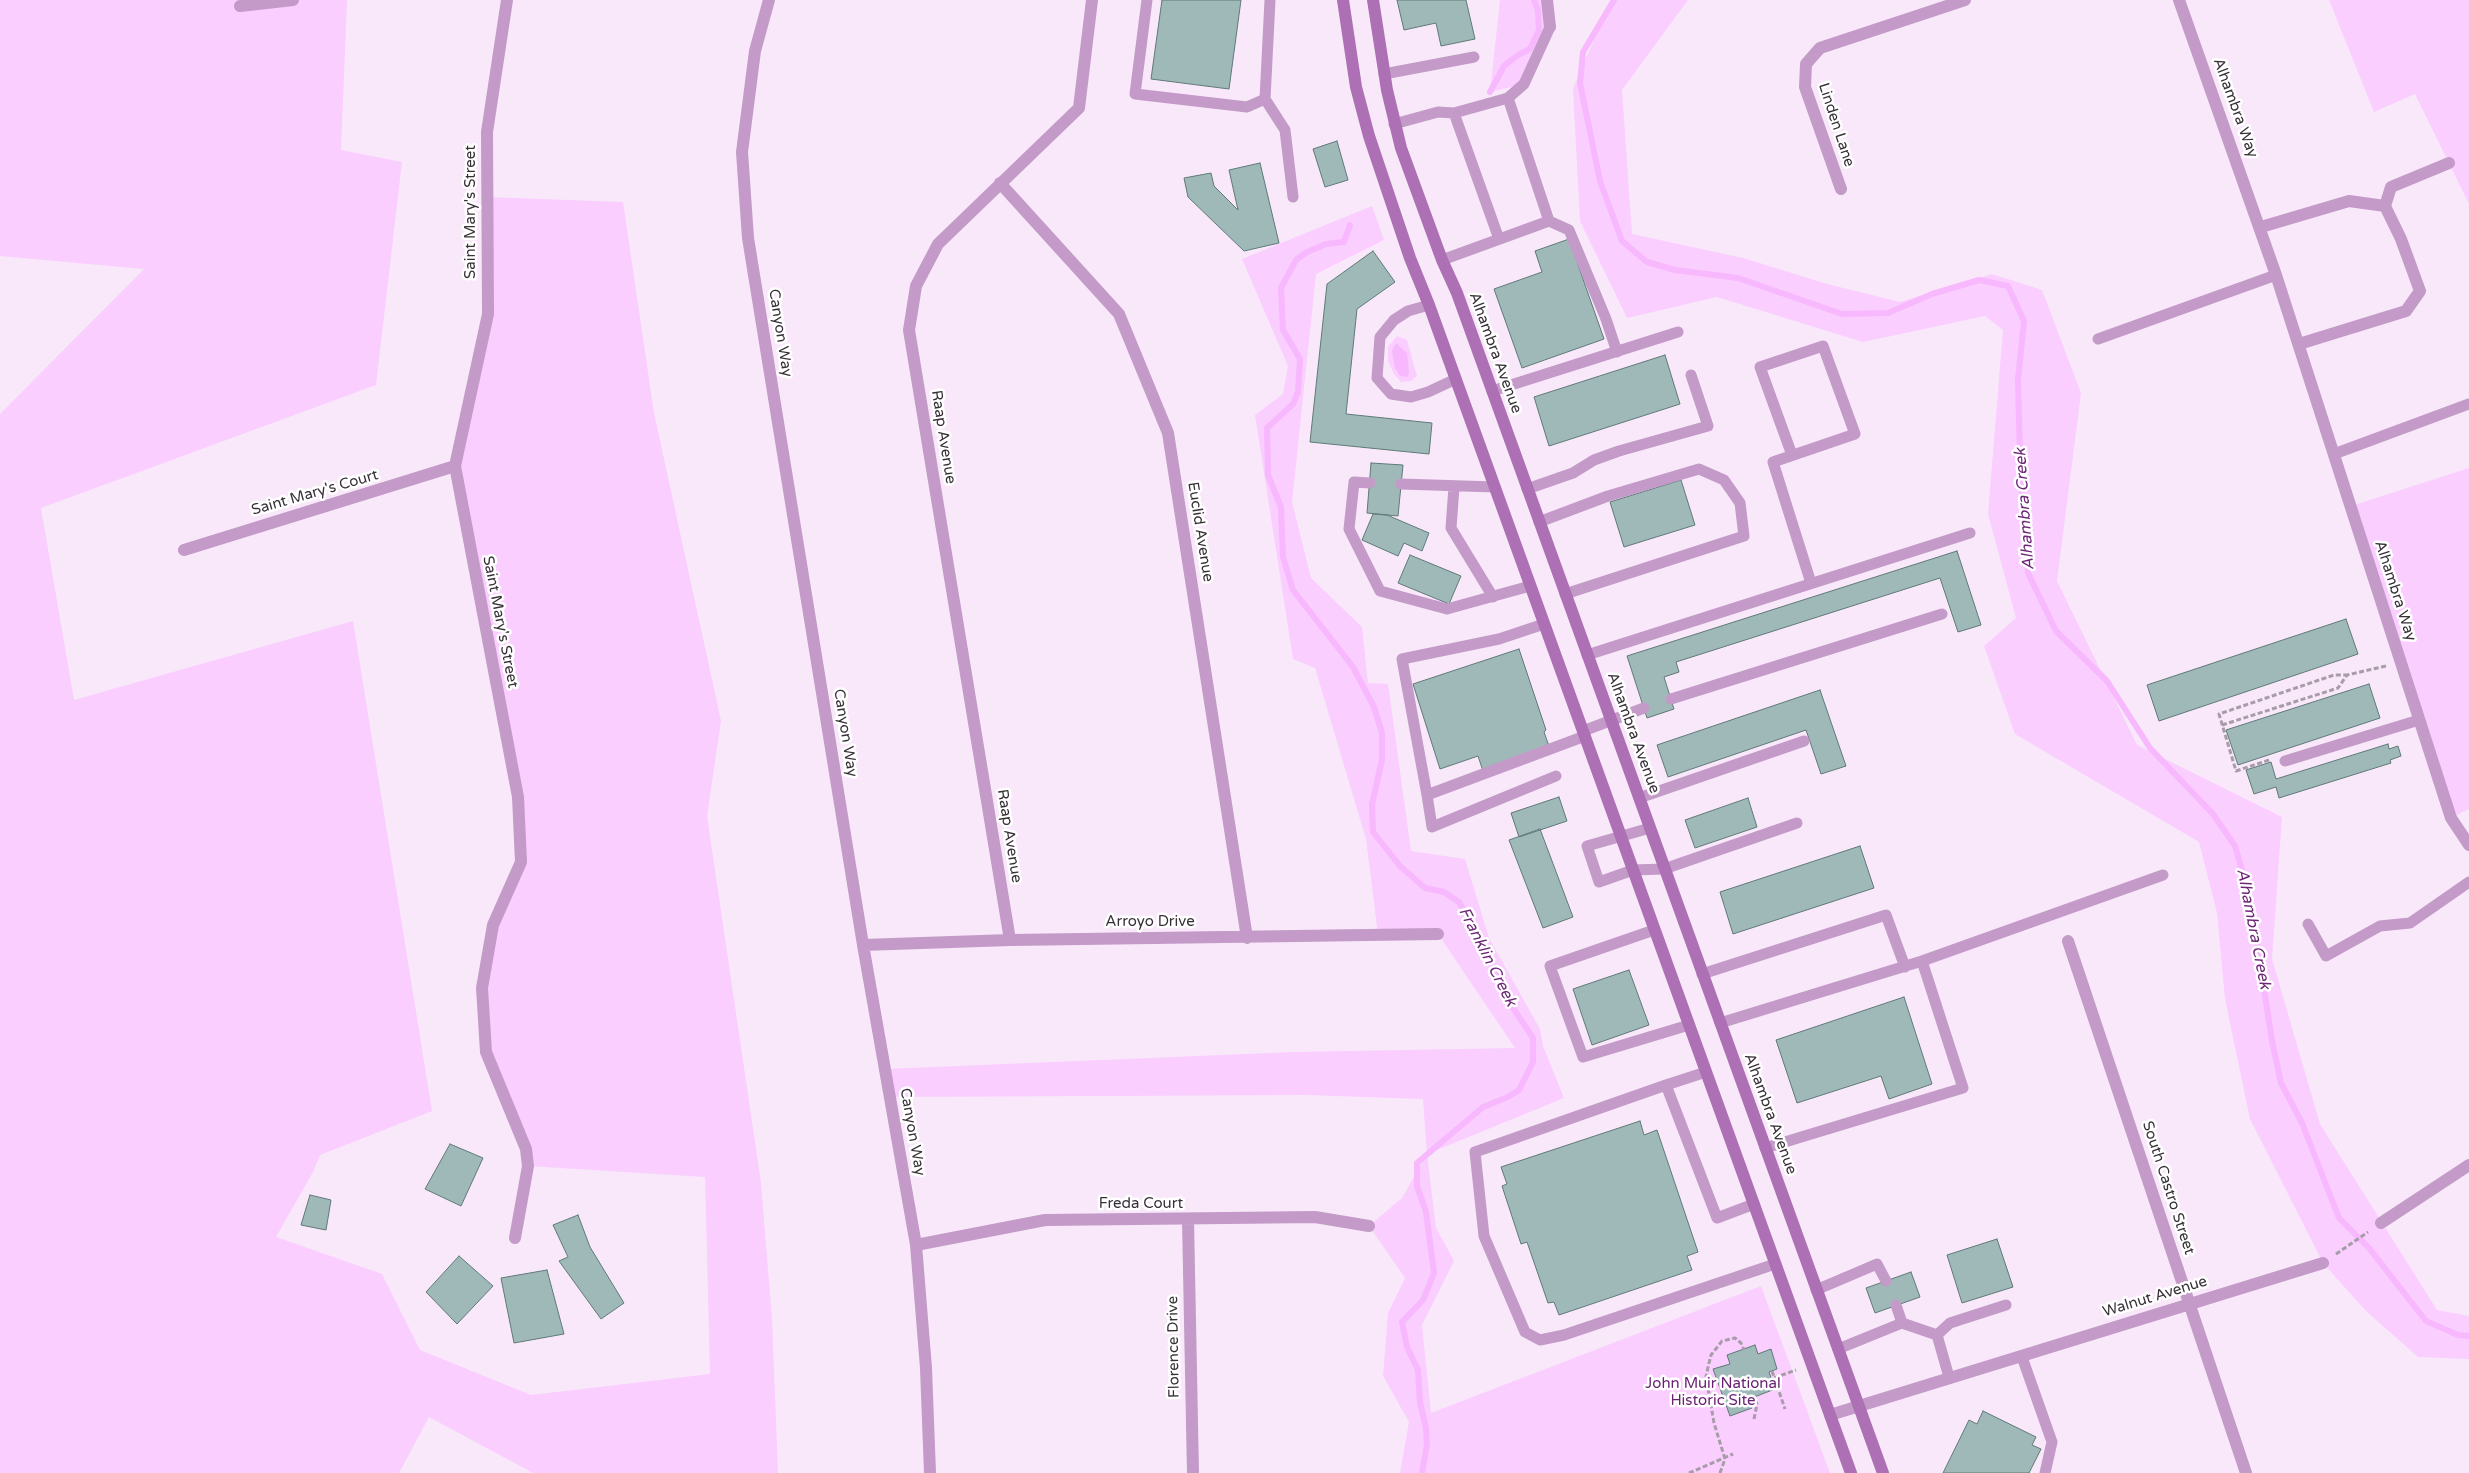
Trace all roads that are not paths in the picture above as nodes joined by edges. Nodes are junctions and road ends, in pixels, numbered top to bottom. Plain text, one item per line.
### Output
1 (293, 0) edge
2 (507, 0) edge
3 (769, 0) edge
4 (1092, 0) edge
5 (1147, 0) edge
6 (1270, 0) edge
7 (1343, 0) edge
8 (1373, 0) edge
9 (1547, 0) edge
10 (1965, 0) edge
11 (2179, 0) edge
12 (240, 6) dead end
13 (1550, 27) joint
14 (1474, 57) dead end
15 (1384, 74) junction
16 (1508, 98) junction
17 (1265, 99) junction
18 (1454, 113) junction
19 (1394, 124) junction
20 (2449, 163) dead end
21 (1000, 182) junction
22 (1841, 189) dead end
23 (1293, 197) dead end
24 (2385, 206) junction
25 (1548, 221) junction
26 (2261, 228) junction
27 (1499, 240) junction
28 (1442, 260) junction
29 (2276, 275) junction
30 (1429, 305) junction
31 (1678, 332) dead end
32 (2098, 339) dead end
33 (2299, 344) junction
34 (1617, 352) junction
35 (1691, 375) dead end
36 (1456, 379) junction
37 (1492, 391) junction
38 (2469, 404) edge
39 (2334, 454) junction
40 (1792, 455) junction
41 (455, 466) junction
42 (1370, 483) dead end
43 (1401, 484) dead end
44 (1454, 487) junction
45 (1494, 487) junction
46 (1527, 489) junction
47 (1539, 522) junction
48 (1970, 533) dead end
49 (184, 550) dead end
50 (1811, 583) junction
51 (1530, 586) junction
52 (1565, 594) junction
53 (1494, 597) junction
54 (1942, 614) dead end
55 (1544, 624) junction
56 (1587, 655) junction
57 (1671, 699) dead end
58 (1644, 708) dead end
59 (2419, 720) junction
60 (1611, 721) junction
61 (1584, 733) junction
62 (1804, 741) dead end
63 (2284, 761) road end
64 (1556, 776) dead end
65 (1427, 795) junction
66 (1639, 798) junction
67 (1797, 824) dead end
68 (1650, 828) junction
69 (1621, 836) junction
70 (2469, 845) edge
71 (1664, 869) junction
72 (1633, 870) junction
73 (2163, 875) dead end
74 (2469, 882) edge
75 (2308, 924) dead end
76 (1654, 930) junction
77 (1438, 934) dead end
78 (1247, 938) junction
79 (1010, 940) junction
80 (2068, 941) dead end
81 (863, 945) junction
82 (1922, 961) junction
83 (1905, 967) junction
84 (1702, 974) junction
85 (1720, 1023) junction
86 (1689, 1025) junction
87 (1706, 1072) junction
88 (1666, 1085) junction
89 (1765, 1148) junction
90 (2469, 1165) edge
91 (1754, 1204) junction
92 (1188, 1220) junction
93 (2381, 1223) road end
94 (1369, 1226) dead end
95 (514, 1238) dead end
96 (916, 1245) junction
97 (2323, 1263) road end
98 (1775, 1264) junction
99 (1886, 1281) dead end
100 (1816, 1290) junction
101 (2189, 1304) junction
102 (1896, 1305) dead end
103 (2006, 1305) dead end
104 (1902, 1323) junction
105 (1937, 1336) junction
106 (1838, 1349) junction
107 (2022, 1357) junction
108 (1949, 1377) junction
109 (1859, 1406) junction
110 (1830, 1415) junction
111 (930, 1473) edge
112 (1193, 1473) edge
113 (1851, 1473) edge
114 (1883, 1473) edge
115 (2045, 1473) edge
116 (2246, 1473) edge

1 - 12 street
2 - 41 street, Saint Mary's Street
3 - 81 street, Canyon Way
4 - 21 street, Raap Avenue
5 - 17 lane
6 - 17 lane
7 - 30 main road
8 - 15 main road, Alhambra Avenue
9 - 13 street
10 - 22 street, Linden Lane
11 - 26 street, Alhambra Way
13 - 16 lane
14 - 15 lane
15 - 19 main road, Alhambra Avenue
16 - 18 lane
16 - 25 lane
17 - 23 lane
18 - 19 lane
18 - 27 lane
19 - 28 main road, Alhambra Avenue
20 - 24 street
21 - 78 street, Euclid Avenue
21 - 79 street, Raap Avenue
24 - 26 street
24 - 33 street
25 - 27 lane
25 - 34 lane
26 - 29 street, Alhambra Way
27 - 28 lane
28 - 37 main road, Alhambra Avenue
29 - 32 lane
29 - 33 street, Alhambra Way
30 - 36 main road
30 - 36 lane
31 - 34 lane
33 - 39 street, Alhambra Way
34 - 37 lane
35 - 46 lane
36 - 45 main road
37 - 46 main road, Alhambra Avenue
38 - 39 lane
39 - 59 street, Alhambra Way
40 - 40 lane
40 - 50 lane
41 - 49 street, Saint Mary's Court
41 - 95 street, Saint Mary's Street
42 - 53 lane
43 - 44 lane
44 - 45 lane
44 - 53 lane
45 - 51 main road
46 - 47 main road, Alhambra Avenue
47 - 52 main road, Alhambra Avenue
47 - 52 lane
48 - 50 lane
50 - 56 lane
51 - 53 lane
51 - 55 main road
52 - 56 main road, Alhambra Avenue
54 - 57 lane
55 - 61 main road
55 - 65 lane
56 - 60 main road, Alhambra Avenue
58 - 60 lane
59 - 63 lane
59 - 70 street, Alhambra Way
60 - 61 lane
60 - 66 main road, Alhambra Avenue
61 - 65 lane
61 - 69 main road
62 - 66 lane
64 - 65 lane
66 - 68 main road, Alhambra Avenue
67 - 71 lane
68 - 69 lane
68 - 71 main road, Alhambra Avenue
69 - 72 main road
69 - 72 lane
71 - 72 lane
71 - 84 main road, Alhambra Avenue
72 - 76 main road
73 - 82 lane
74 - 75 lane
76 - 86 main road
76 - 86 lane
77 - 78 street, Arroyo Drive
78 - 79 street, Arroyo Drive
79 - 81 street, Arroyo Drive
80 - 101 street, South Castro Street
81 - 96 street, Canyon Way
82 - 83 lane
82 - 89 lane
83 - 84 lane
83 - 85 lane
84 - 85 main road, Alhambra Avenue
85 - 89 main road, Alhambra Avenue
86 - 87 main road
87 - 88 lane
87 - 91 main road
88 - 91 lane
88 - 98 lane
89 - 100 main road, Alhambra Avenue
90 - 93 street
91 - 98 main road
92 - 94 street, Freda Court
92 - 96 street, Freda Court
92 - 112 street, Florence Drive
96 - 111 street, Canyon Way
97 - 101 street, Walnut Avenue
98 - 110 main road
99 - 100 lane
100 - 106 main road, Alhambra Avenue
101 - 107 street, Walnut Avenue
101 - 116 street, South Castro Street
102 - 104 lane
103 - 105 lane
104 - 105 lane
104 - 106 lane
105 - 108 lane
106 - 109 main road, Alhambra Avenue
107 - 108 street, Walnut Avenue
107 - 115 lane
108 - 109 street, Walnut Avenue
109 - 110 street, Walnut Avenue
109 - 114 main road, Alhambra Avenue
110 - 113 main road

